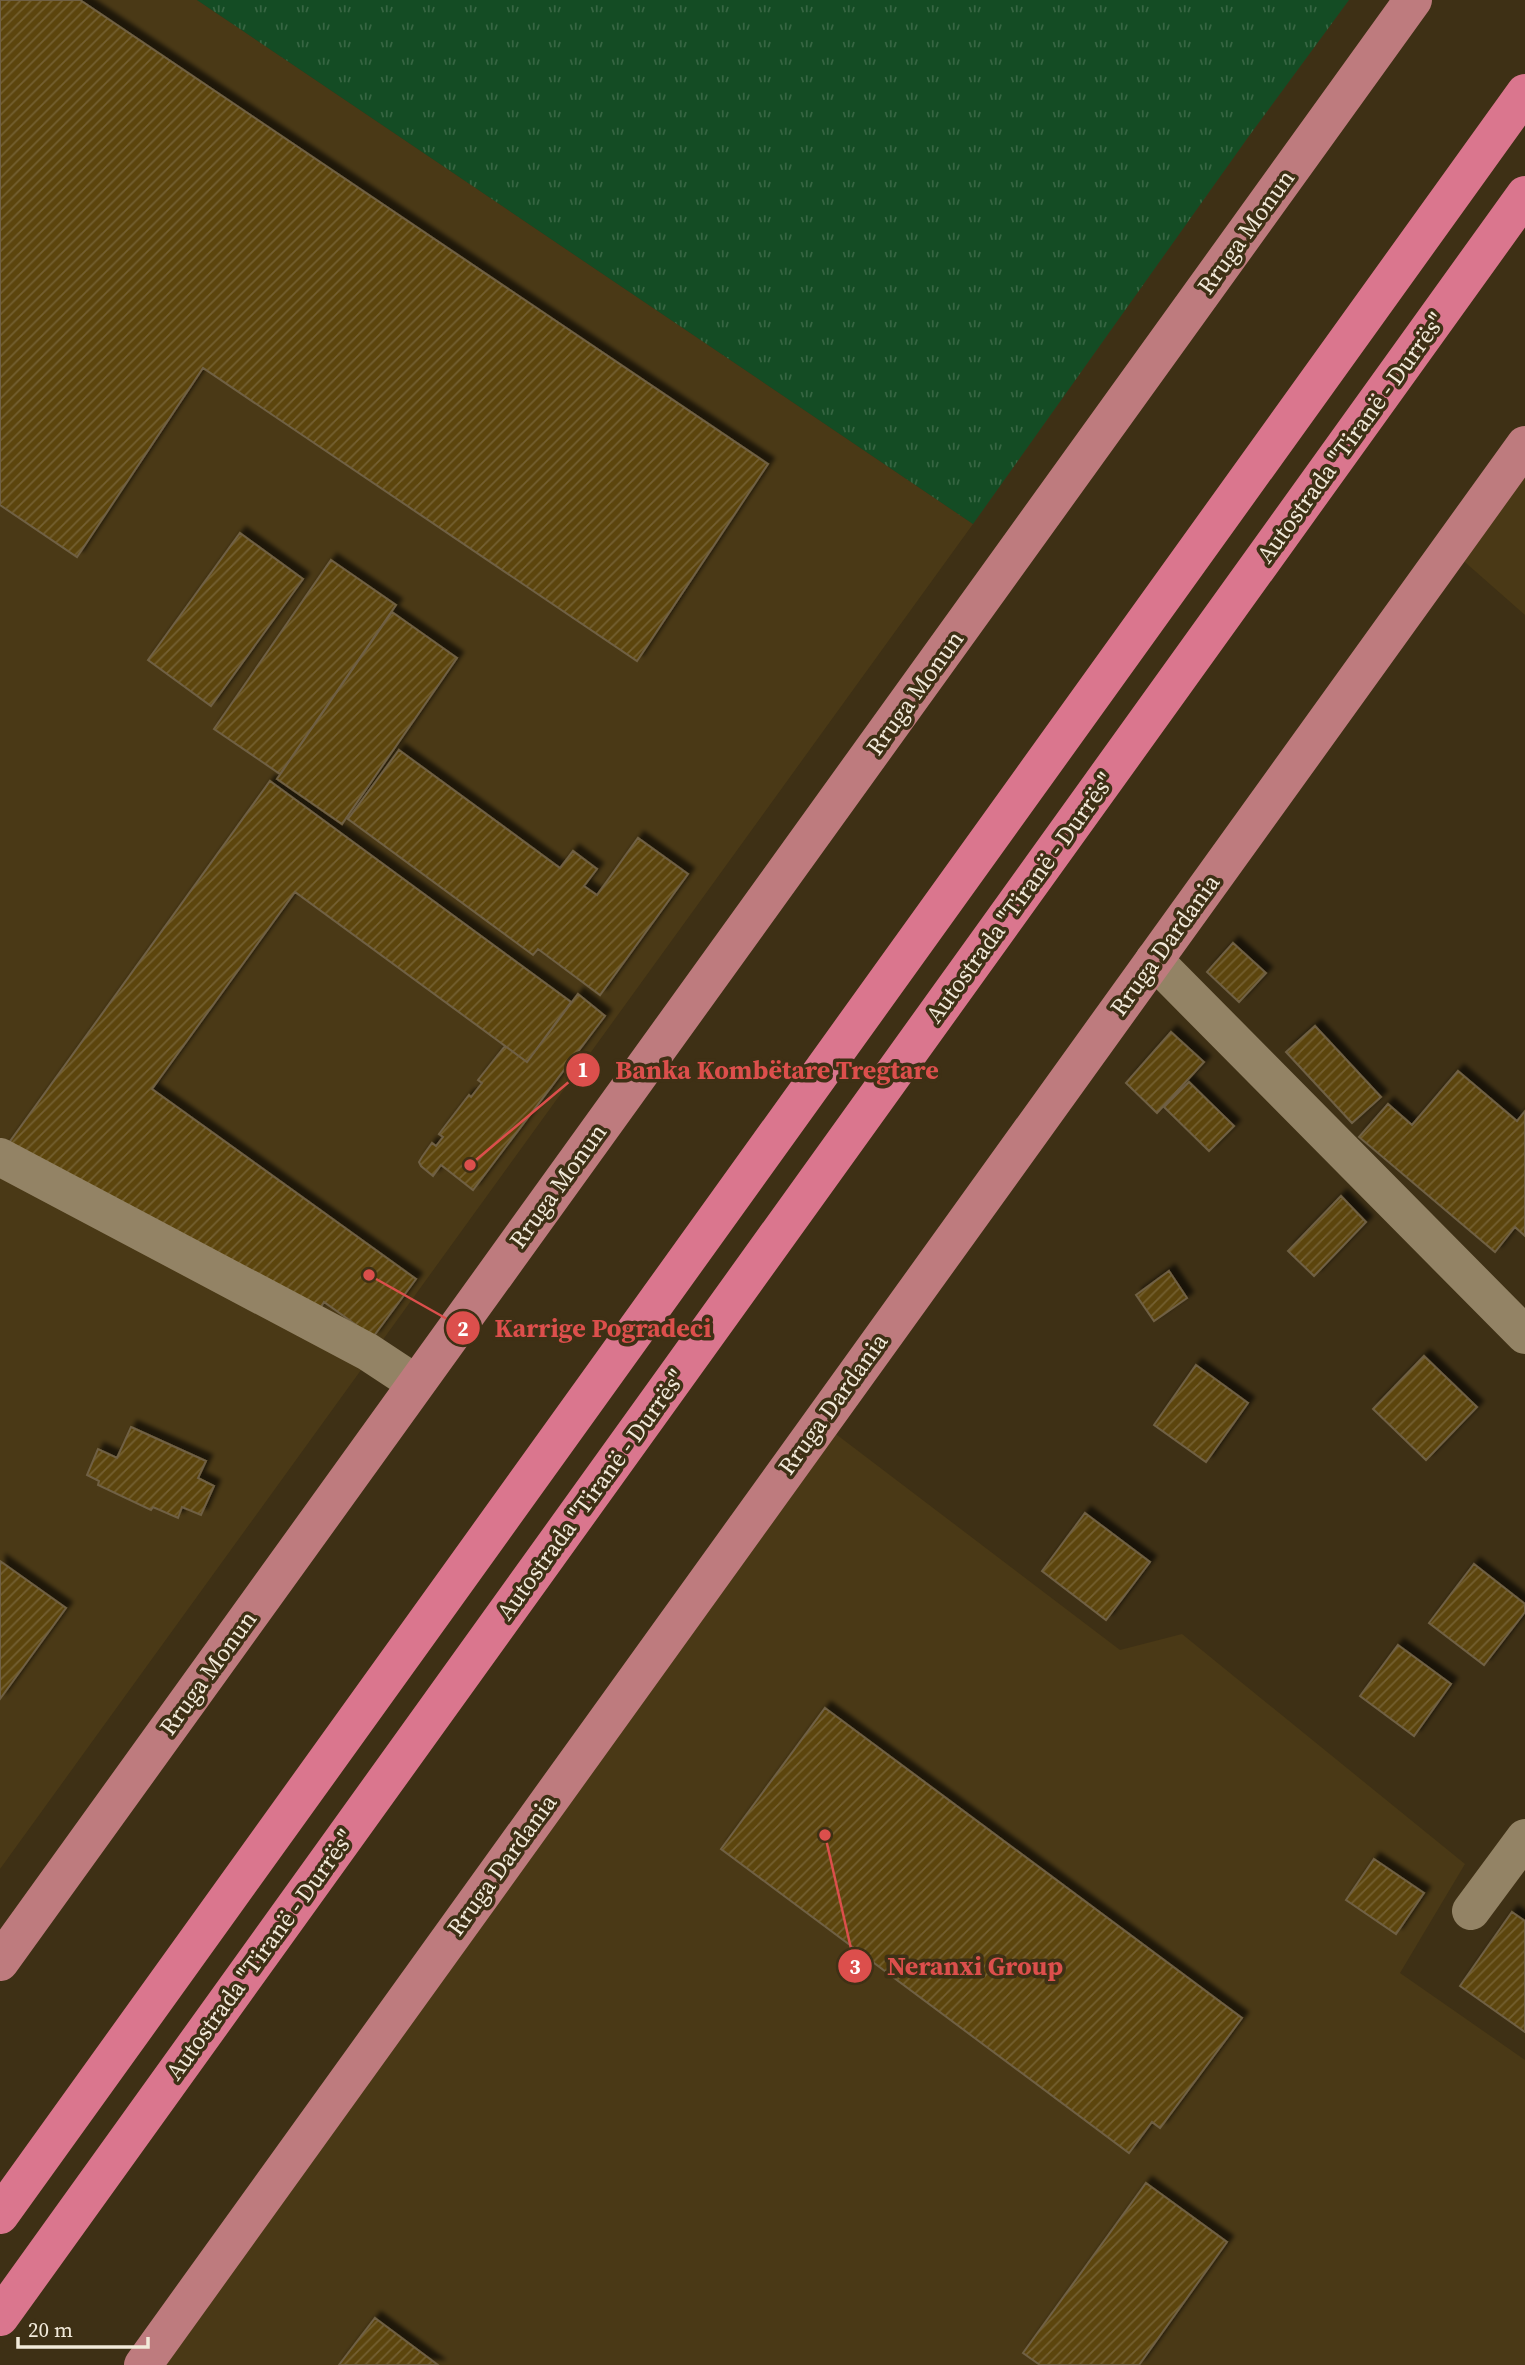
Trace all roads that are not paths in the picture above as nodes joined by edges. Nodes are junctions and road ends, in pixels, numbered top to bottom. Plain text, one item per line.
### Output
1 (1413, 0) edge
2 (1525, 93) edge
3 (1525, 195) edge
4 (1519, 468) edge
5 (1154, 960) junction
6 (0, 1157) edge
7 (1525, 1335) edge
8 (415, 1383) junction
9 (1525, 1838) edge
10 (1471, 1911) dead end
11 (0, 1962) edge
12 (0, 2215) edge
13 (0, 2317) edge
14 (148, 2363) edge

1 - 8 main road, Rruga Monun
2 - 12 highway
3 - 13 highway, Autostrada "Tiranë - Durrës"
4 - 5 main road, Rruga Dardania
5 - 7 street
5 - 14 main road, Rruga Dardania
6 - 8 street
8 - 11 main road, Rruga Monun
9 - 10 street

